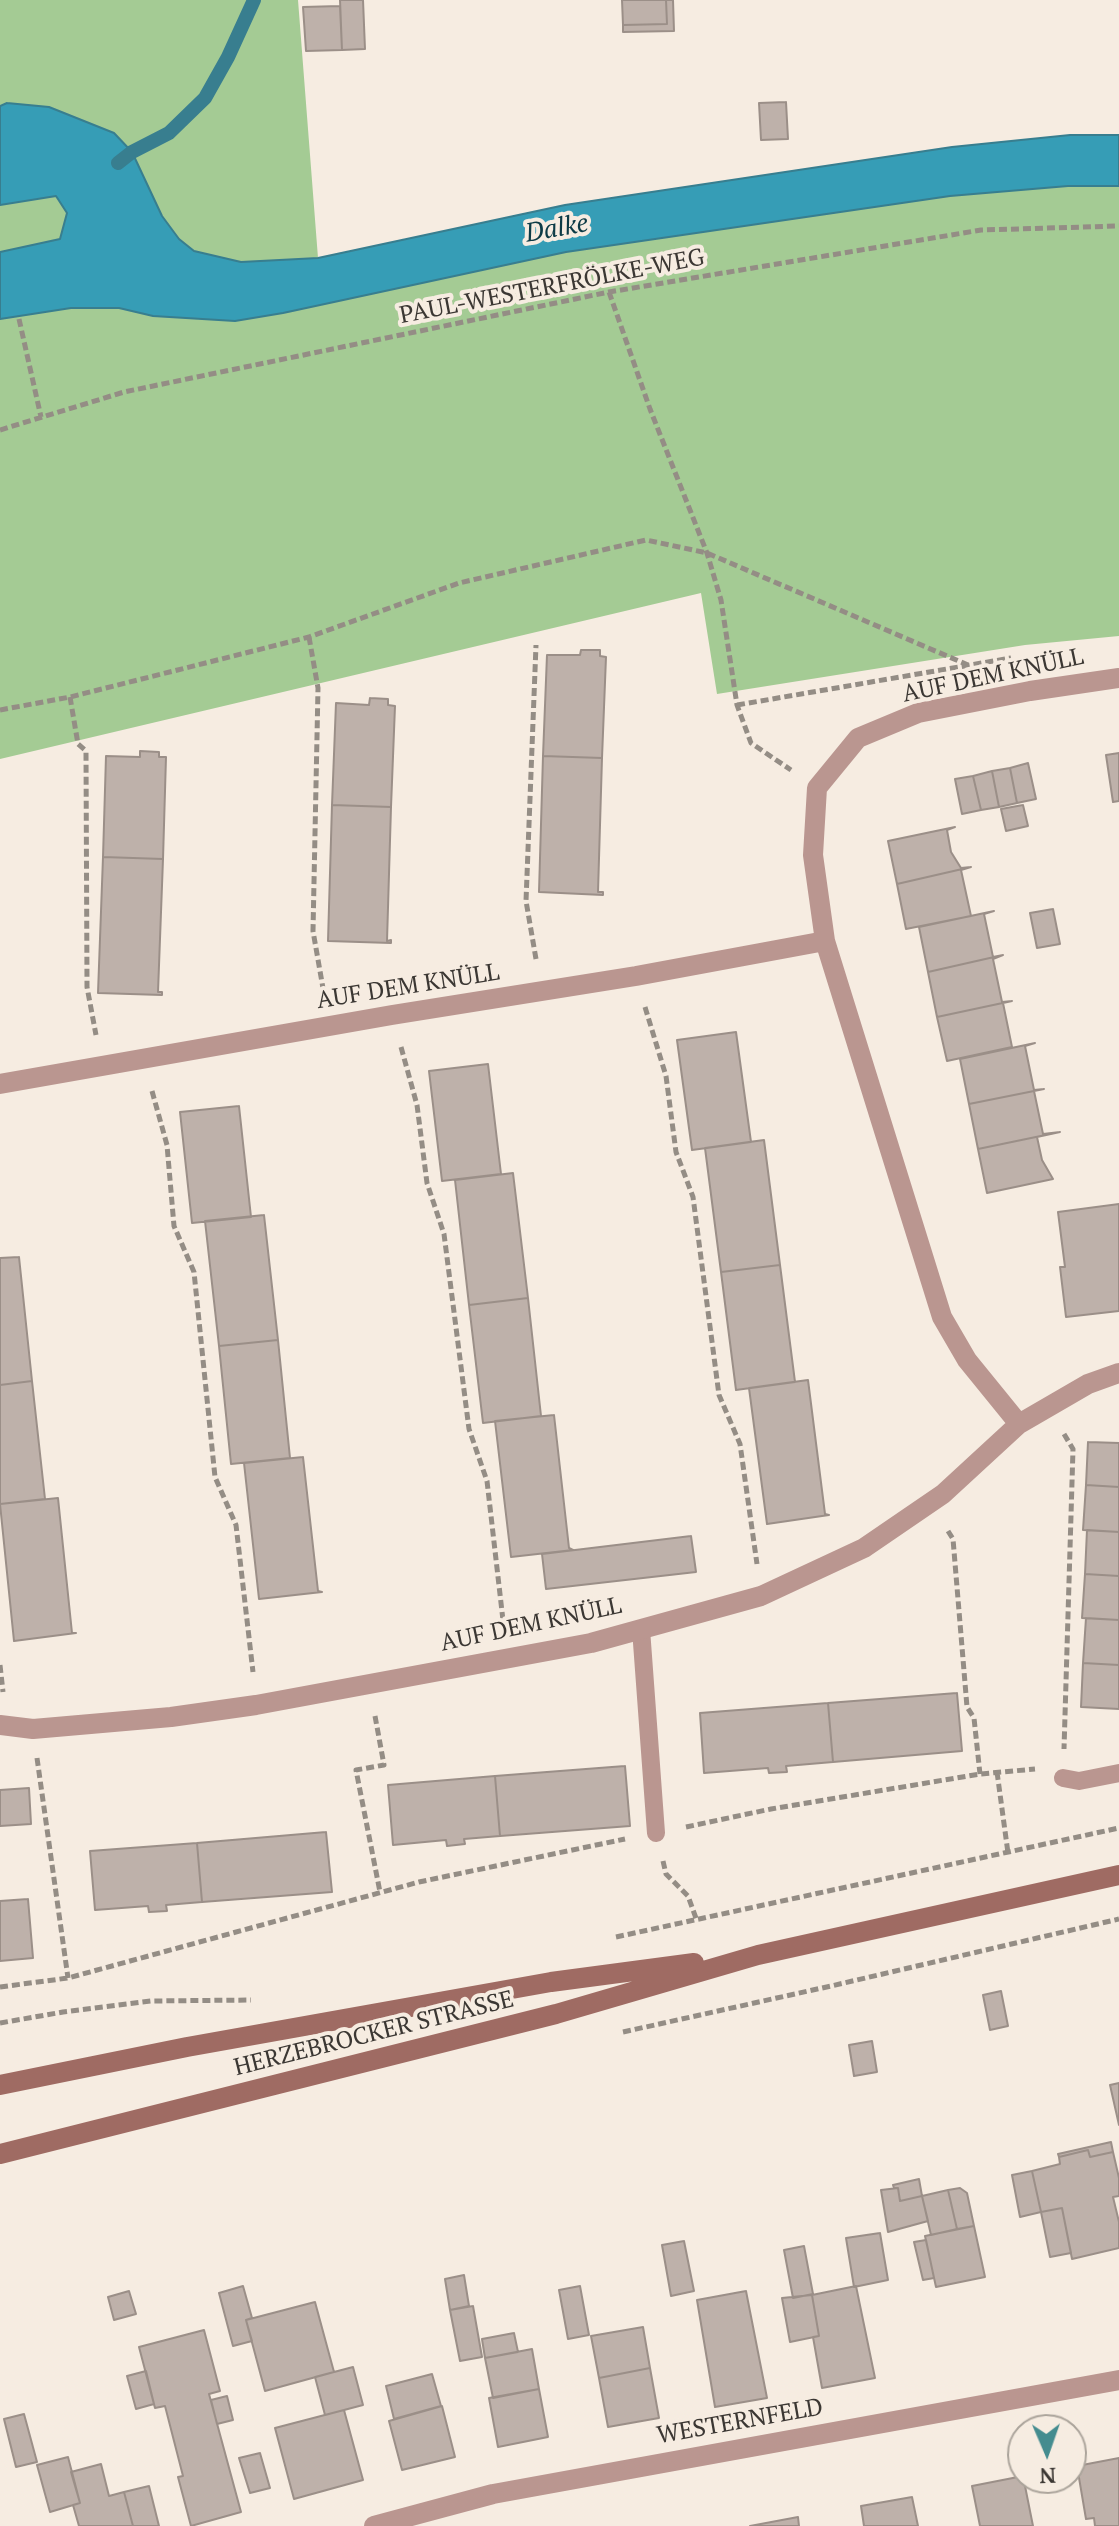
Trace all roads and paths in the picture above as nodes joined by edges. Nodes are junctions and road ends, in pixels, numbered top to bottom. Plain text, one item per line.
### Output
1 (1119, 226) edge
2 (609, 292) junction
3 (19, 319) dead end
4 (41, 417) junction
5 (0, 430) edge
6 (707, 553) junction
7 (309, 637) junction
8 (536, 645) dead end
9 (1024, 656) dead end
10 (968, 665) junction
11 (1119, 678) edge
12 (70, 697) junction
13 (737, 705) junction
14 (0, 710) edge
15 (817, 788) junction
16 (825, 941) junction
17 (636, 976) junction
18 (541, 991) junction
19 (392, 1015) junction
20 (329, 1026) junction
21 (144, 1059) junction
22 (103, 1066) junction
23 (0, 1084) edge
24 (1119, 1373) edge
25 (1047, 1406) junction
26 (1019, 1424) junction
27 (928, 1504) junction
28 (761, 1596) junction
29 (641, 1629) junction
30 (507, 1658) junction
31 (369, 1684) junction
32 (256, 1705) junction
33 (0, 1725) edge
34 (33, 1729) junction
35 (997, 1772) junction
36 (1119, 1773) edge
37 (980, 1774) junction
38 (1063, 1778) junction
39 (1119, 1828) edge
40 (656, 1833) junction
41 (1008, 1853) junction
42 (1119, 1875) edge
43 (380, 1892) junction
44 (697, 1921) junction
45 (604, 1940) dead end
46 (758, 1955) junction
47 (68, 1978) junction
48 (0, 1987) edge
49 (263, 2000) dead end
50 (0, 2023) edge
51 (0, 2085) edge
52 (0, 2154) edge
53 (1119, 2380) edge
54 (374, 2526) edge

1 - 2 path, PAUL-WESTERFRÖLKE-WEG
2 - 4 path, PAUL-WESTERFRÖLKE-WEG
2 - 6 path
3 - 4 path
4 - 5 path, PAUL-WESTERFRÖLKE-WEG
6 - 7 path
6 - 10 path
6 - 13 path
7 - 12 path
7 - 20 path
8 - 18 path
9 - 10 path
10 - 13 path
11 - 15 street, AUF DEM KNÜLL
12 - 14 path
12 - 22 path
13 - 15 path
15 - 16 street
16 - 17 street, AUF DEM KNÜLL
16 - 26 street
17 - 18 street, AUF DEM KNÜLL
17 - 28 path
18 - 19 street, AUF DEM KNÜLL
19 - 20 street, AUF DEM KNÜLL
19 - 30 path
20 - 21 street, AUF DEM KNÜLL
21 - 22 street, AUF DEM KNÜLL
21 - 32 path
22 - 23 street, AUF DEM KNÜLL
24 - 25 street, AUF DEM KNÜLL
25 - 26 street, AUF DEM KNÜLL
25 - 38 path
26 - 27 street, AUF DEM KNÜLL
27 - 28 street, AUF DEM KNÜLL
27 - 37 path
28 - 29 street, AUF DEM KNÜLL
29 - 30 street, AUF DEM KNÜLL
29 - 40 lane
30 - 31 street, AUF DEM KNÜLL
31 - 32 street, AUF DEM KNÜLL
31 - 43 path
32 - 34 street, AUF DEM KNÜLL
33 - 34 street, AUF DEM KNÜLL
34 - 47 path
35 - 37 path
35 - 38 path
35 - 41 path
36 - 38 lane
37 - 40 path
39 - 41 path
40 - 43 path
40 - 44 path
41 - 44 path
42 - 46 main road, HERZEBROCKER STRASSE
43 - 47 path
44 - 45 path
46 - 51 main road, HERZEBROCKER STRASSE
46 - 52 main road, HERZEBROCKER STRASSE
47 - 48 path
49 - 50 path
53 - 54 street, WESTERNFELD

